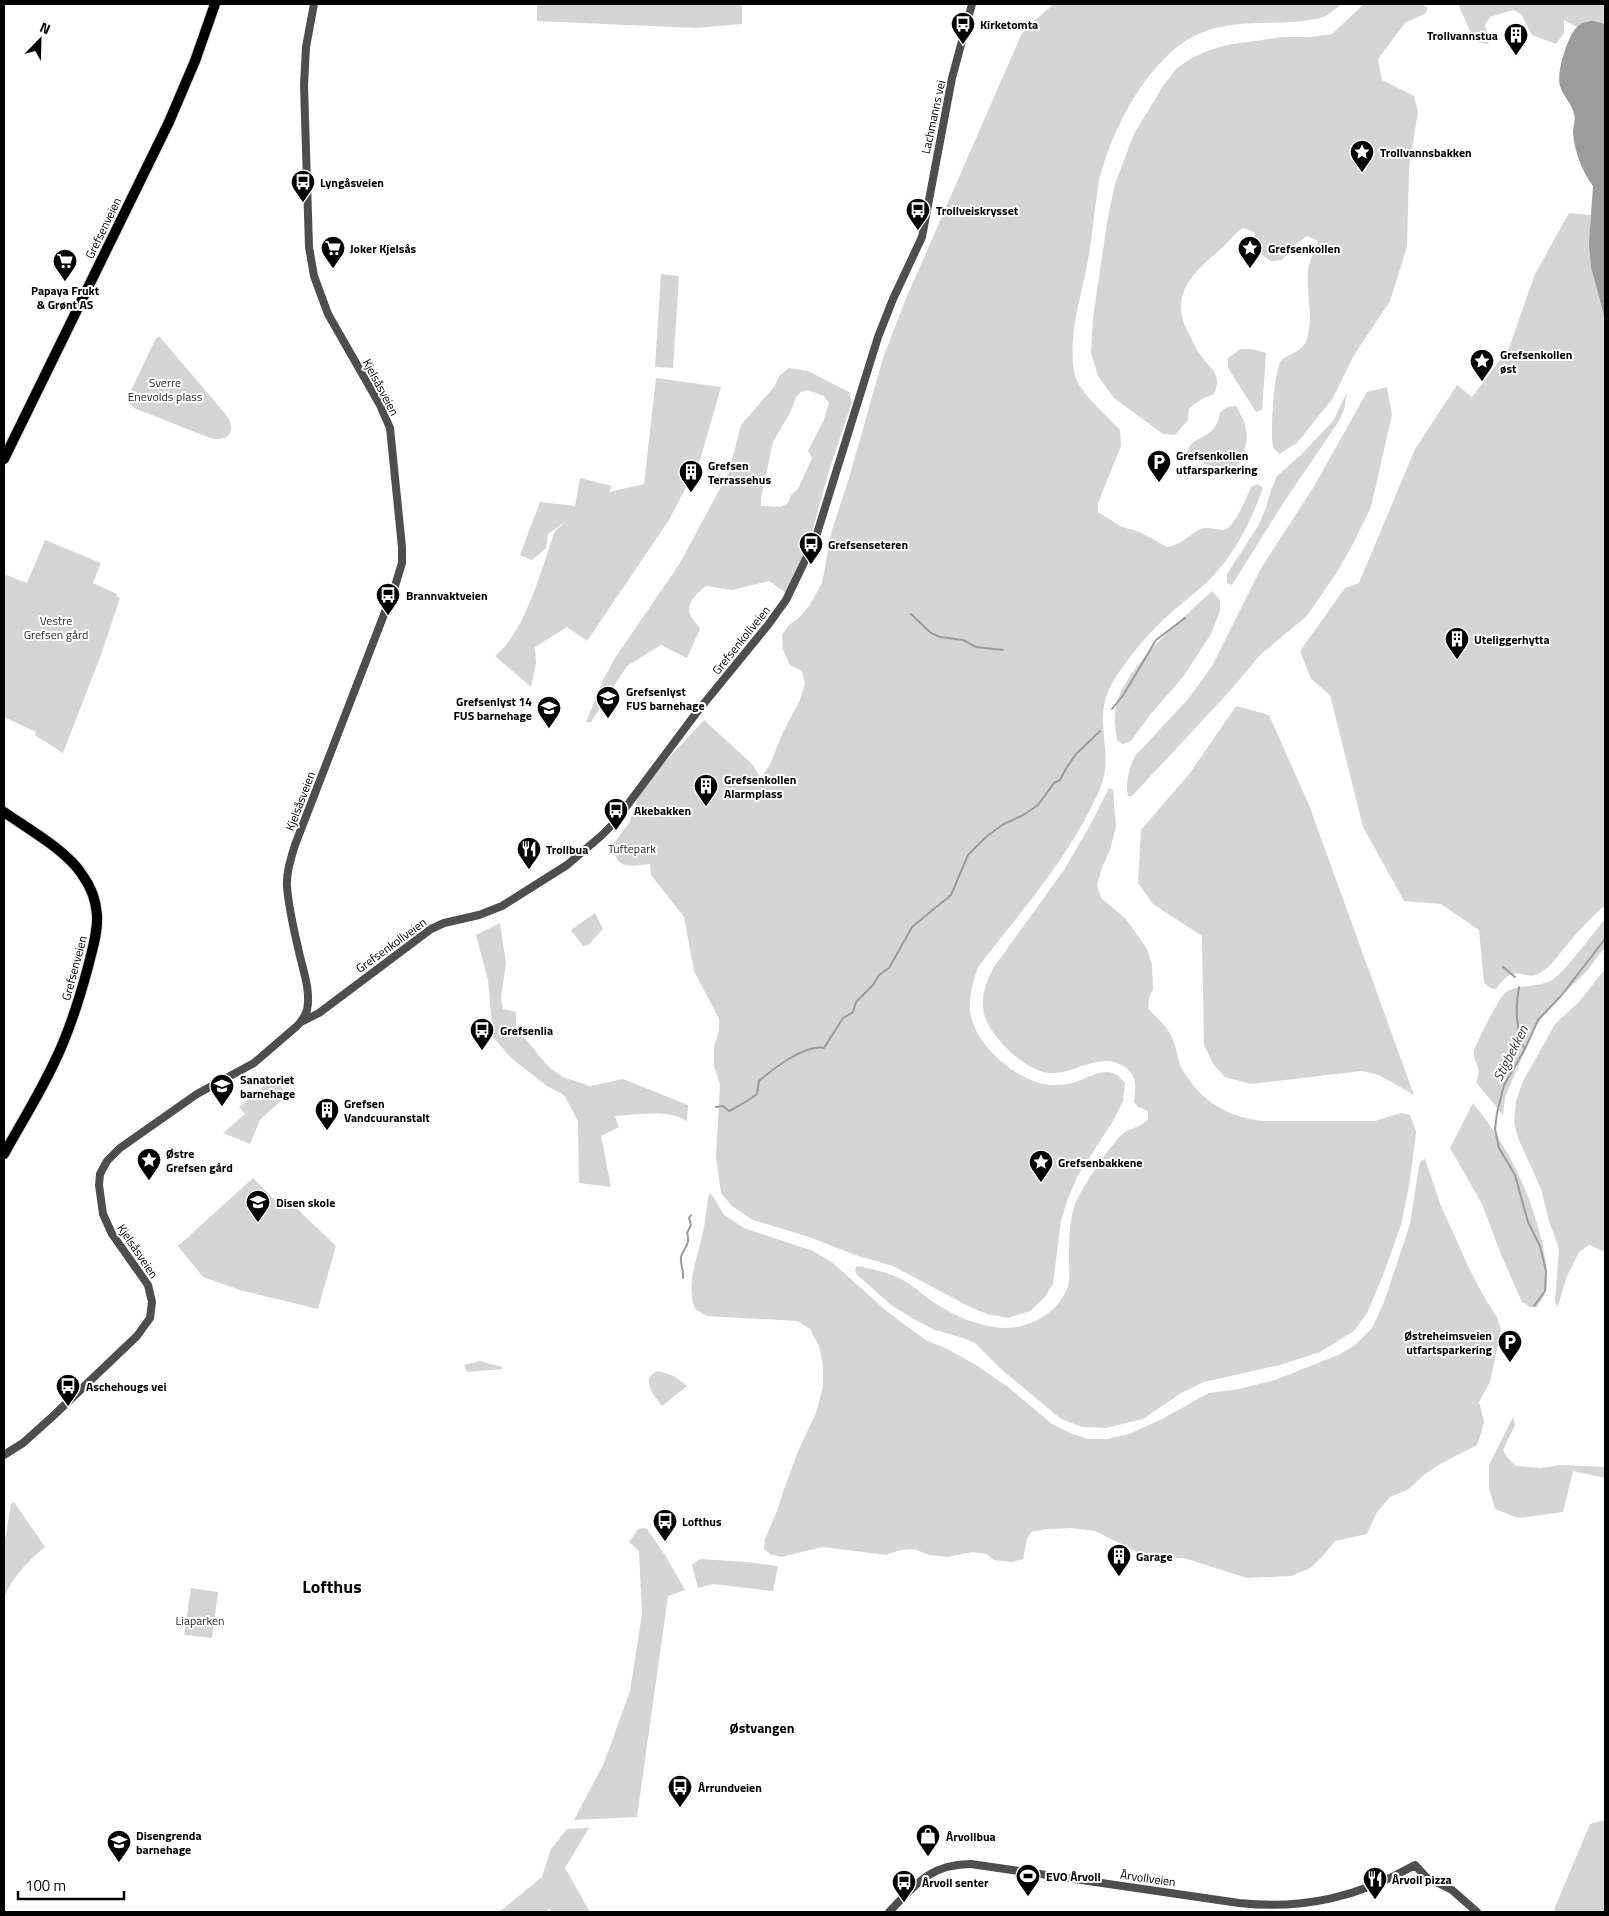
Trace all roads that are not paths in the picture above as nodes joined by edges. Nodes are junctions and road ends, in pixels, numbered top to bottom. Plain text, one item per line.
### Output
1 (215, 4) edge
2 (314, 4) edge
3 (972, 4) edge
4 (922, 237) joint
5 (4, 459) edge
6 (4, 812) edge
7 (301, 1022) junction
8 (4, 1154) edge
9 (4, 1455) edge
10 (889, 1912) edge
11 (1477, 1912) edge

1 - 5 main road, Grefsenveien
2 - 7 street, Kjelsåsveien
3 - 4 street, Lachmanns vei
4 - 7 street, Grefsenkollveien
6 - 8 main road, Grefsenveien
7 - 9 street, Kjelsåsveien
10 - 11 street, Årvollveien

